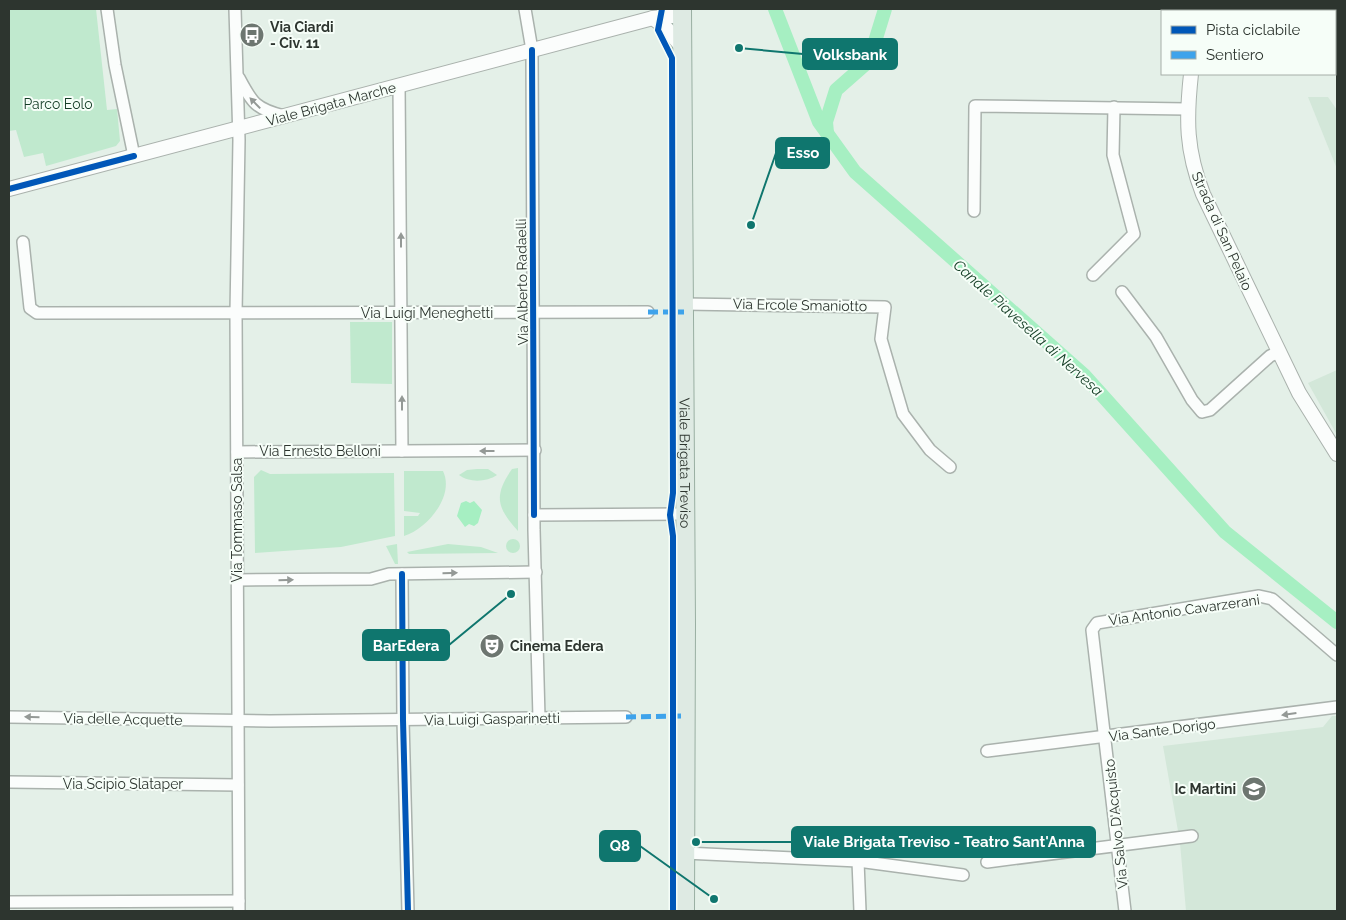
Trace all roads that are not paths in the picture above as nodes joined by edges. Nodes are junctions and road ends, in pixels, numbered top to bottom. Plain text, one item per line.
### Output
1 (107, 9) edge
2 (235, 9) edge
3 (525, 9) edge
4 (682, 12) edge
5 (653, 18) junction
6 (682, 48) junction
7 (532, 50) junction
8 (238, 75) junction
9 (1190, 75) edge
10 (399, 85) junction
11 (1114, 107) junction
12 (1187, 109) junction
13 (284, 116) junction
14 (239, 128) junction
15 (134, 156) junction
16 (9, 189) edge
17 (974, 211) dead end
18 (23, 242) dead end
19 (1093, 275) dead end
20 (1122, 292) dead end
21 (684, 304) junction
22 (648, 312) dead end
23 (236, 313) junction
24 (401, 313) junction
25 (535, 314) junction
26 (1279, 352) junction
27 (535, 450) junction
28 (402, 451) junction
29 (237, 452) junction
30 (1337, 454) edge
31 (950, 467) dead end
32 (684, 514) junction
33 (534, 515) junction
34 (536, 572) junction
35 (402, 574) junction
36 (237, 580) junction
37 (1337, 655) edge
38 (1337, 707) edge
39 (9, 717) edge
40 (626, 717) dead end
41 (539, 718) junction
42 (402, 720) junction
43 (238, 721) junction
44 (1106, 737) junction
45 (987, 751) dead end
46 (9, 782) edge
47 (238, 785) junction
48 (1192, 836) dead end
49 (1118, 845) junction
50 (685, 853) junction
51 (858, 862) junction
52 (987, 862) dead end
53 (963, 875) dead end
54 (9, 902) edge
55 (239, 906) edge
56 (408, 911) edge
57 (685, 911) edge
58 (860, 911) edge
59 (1125, 911) edge

1 - 15 street
2 - 8 street, Via Tommaso Salsa
3 - 7 street, Via Alberto Radaelli
4 - 5 street, Viale Brigata Marche
4 - 6 main road, Viale Brigata Treviso
5 - 6 street
5 - 7 street, Viale Brigata Marche
6 - 21 main road, Viale Brigata Treviso
7 - 10 street, Viale Brigata Marche
7 - 25 street, Via Alberto Radaelli
13 -> 8 street
8 - 14 street, Via Tommaso Salsa
9 - 12 street, Strada di San Pelaio
10 - 13 street, Viale Brigata Marche
24 -> 10 street
11 - 12 street
11 - 17 street
11 - 19 street
12 - 26 street, Strada di San Pelaio
13 - 14 street, Viale Brigata Marche
14 - 15 street, Viale Brigata Marche
14 - 23 street, Via Tommaso Salsa
15 - 16 street, Viale Brigata Marche
18 - 23 street, Via Luigi Meneghetti
20 - 26 street
21 - 31 street, Via Ercole Smaniotto
21 - 32 main road, Viale Brigata Treviso
22 - 25 street, Via Luigi Meneghetti
23 - 24 street, Via Luigi Meneghetti
23 - 29 street, Via Tommaso Salsa
24 - 25 street, Via Luigi Meneghetti
28 -> 24 street
25 - 27 street, Via Alberto Radaelli
26 - 30 street, Strada di San Pelaio
27 -> 28 street, Via Ernesto Belloni
27 - 33 street, Via Alberto Radaelli
28 - 29 street, Via Ernesto Belloni
29 - 36 street, Via Tommaso Salsa
32 - 33 street
32 - 50 main road, Viale Brigata Treviso
33 - 34 street, Via Alberto Radaelli
35 -> 34 street
34 - 41 street, Via Alberto Radaelli
36 -> 35 street
35 - 42 street
36 - 43 street, Via Tommaso Salsa
37 - 44 street, Via Antonio Cavarzerani
38 -> 44 street, Via Sante Dorigo
43 -> 39 street, Via delle Acquette
40 - 41 street, Via Luigi Gasparinetti
41 - 42 street, Via Luigi Gasparinetti
42 - 43 street, Via Luigi Gasparinetti
42 - 56 street
43 - 47 street, Via Tommaso Salsa
44 - 45 street, Via Sante Dorigo
44 - 49 street, Via Salvo D'Acquisto
46 - 47 street, Via Scipio Slataper
47 - 55 street, Via Tommaso Salsa
48 - 49 street
49 - 52 street
49 - 59 street, Via Salvo D'Acquisto
50 - 51 street
50 - 57 main road, Viale Brigata Treviso
51 - 53 street
51 - 58 street
54 - 55 street

